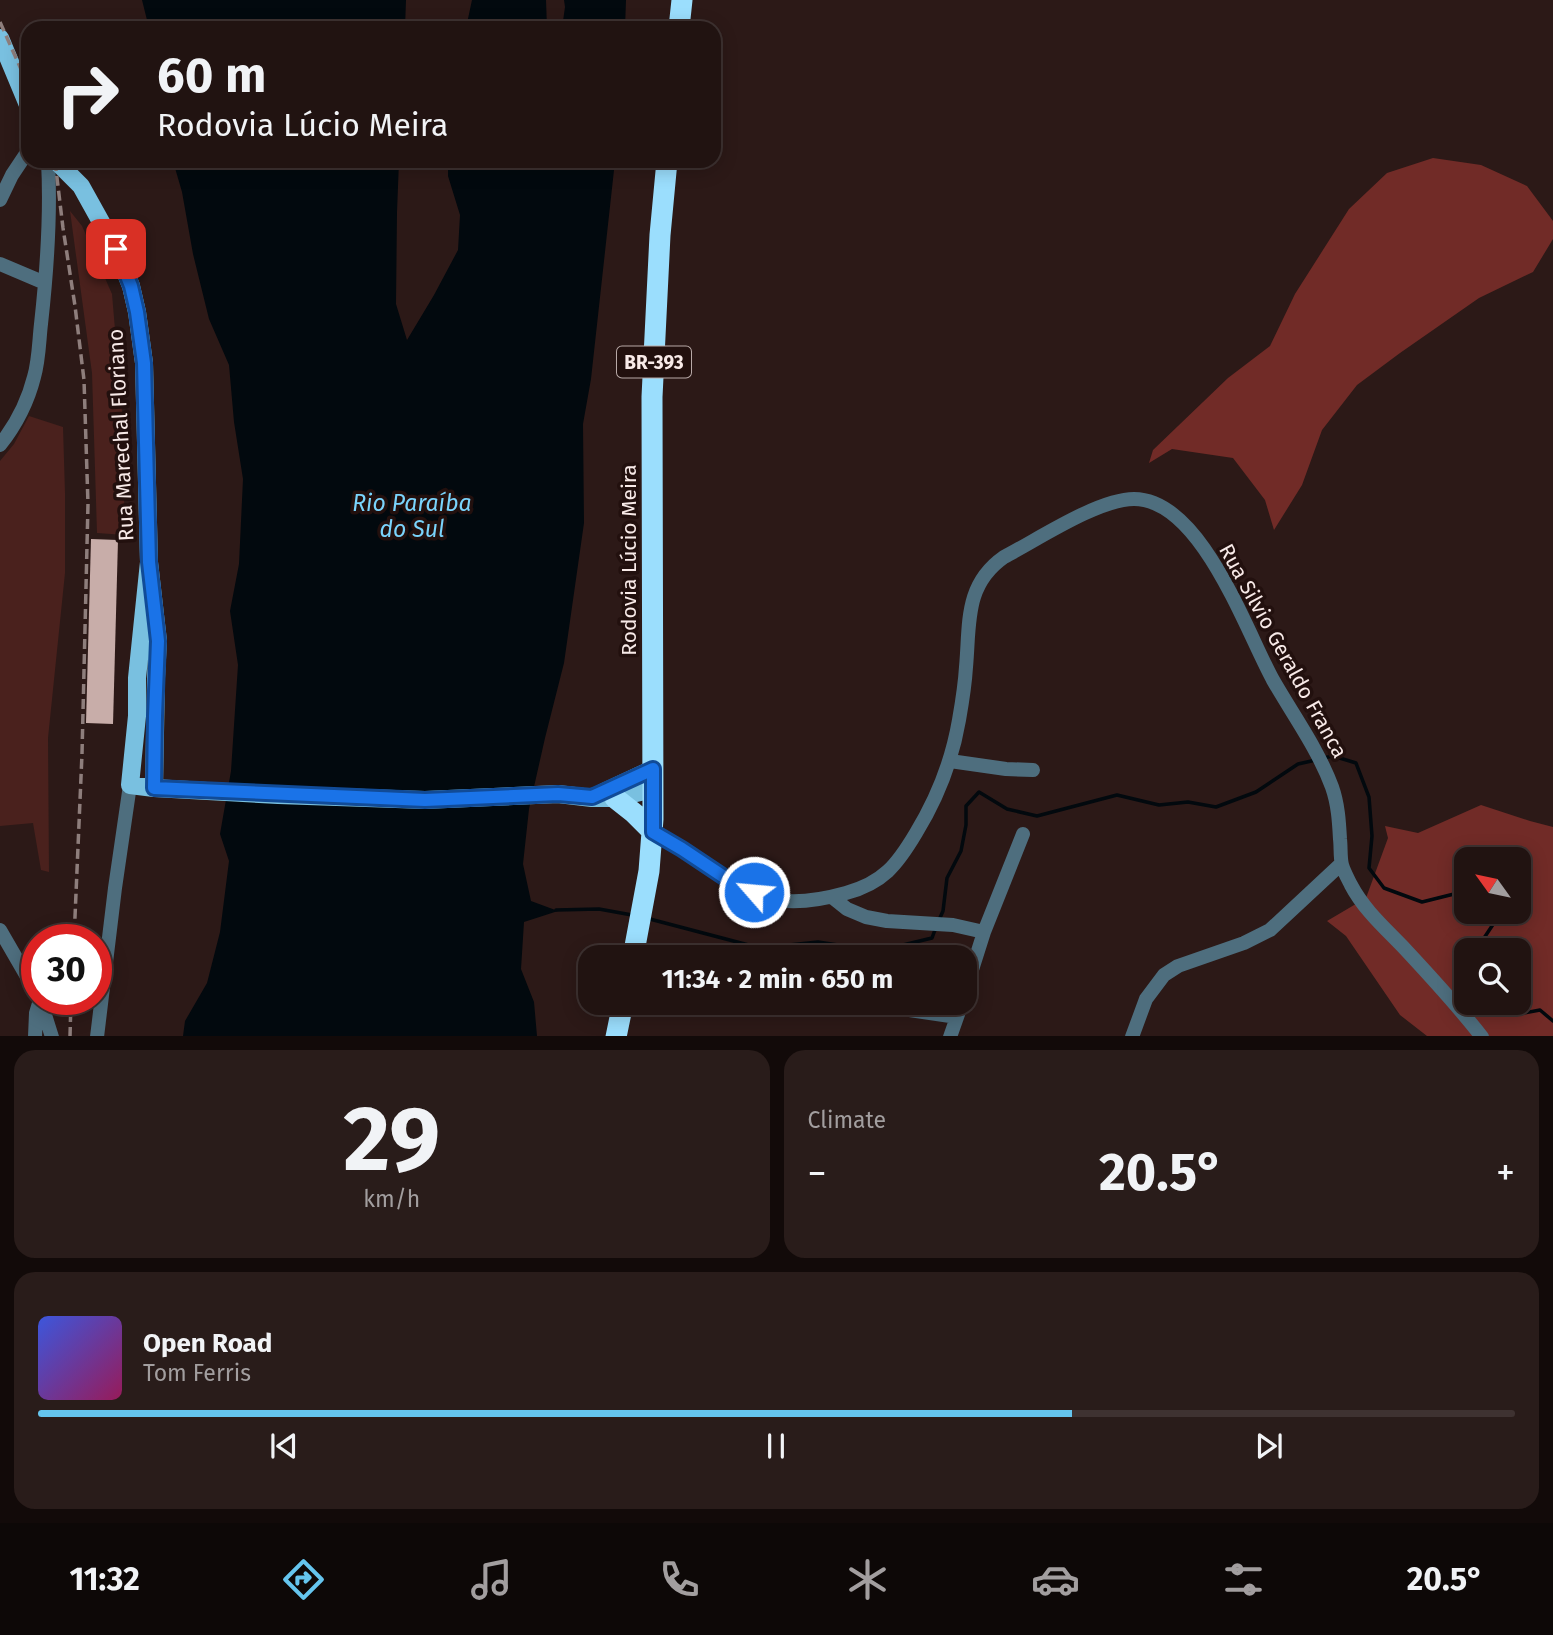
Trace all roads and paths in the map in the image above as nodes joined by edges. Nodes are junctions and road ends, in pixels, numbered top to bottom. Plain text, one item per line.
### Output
1 (682, 0) edge
2 (680, 21) edge
3 (0, 38) edge
4 (5, 61) edge
5 (21, 92) edge
6 (21, 162) edge
7 (48, 168) edge
8 (63, 168) edge
9 (666, 168) edge
10 (0, 200) edge
11 (0, 264) edge
12 (45, 283) junction
13 (0, 445) edge
14 (149, 562) junction
15 (136, 678) junction
16 (156, 678) junction
17 (146, 716) junction
18 (950, 761) junction
19 (1033, 770) dead end
20 (653, 779) junction
21 (130, 785) junction
22 (154, 788) junction
23 (592, 797) junction
24 (615, 797) junction
25 (653, 832) junction
26 (1023, 834) dead end
27 (1341, 864) junction
28 (832, 897) junction
29 (0, 930) edge
30 (984, 932) junction
31 (636, 945) edge
32 (977, 954) edge
33 (21, 964) edge
34 (36, 1015) edge
35 (45, 1015) edge
36 (621, 1015) edge
37 (957, 1015) edge
38 (35, 1036) edge
39 (52, 1036) edge
40 (97, 1036) edge
41 (616, 1036) edge
42 (950, 1036) edge
43 (1132, 1036) edge
44 (1481, 1036) edge

1 - 2 highway
3 - 4 main road
4 - 5 main road
6 - 10 street
7 - 12 street
8 - 14 main road, Rua Marechal Floriano
9 - 20 highway, Rodovia Lúcio Meira / BR-393
11 - 12 street
12 - 13 street
14 - 15 main road
14 - 16 main road
15 - 16 main road
15 - 17 main road
16 - 17 main road
17 - 21 main road
17 - 22 main road
18 - 19 street
18 - 27 street, Rua Silvio Geraldo Franca
18 - 28 street, Rua Silvio Geraldo Franca
20 - 23 main road
20 - 24 main road
20 - 25 highway, Rodovia Lúcio Meira / BR-393
21 - 22 main road
21 - 40 street
22 - 23 main road
23 - 24 main road
24 - 25 highway
25 - 28 street, Rua Silvio Geraldo Franca
25 - 31 highway, Rodovia Lúcio Meira / BR-393
26 - 30 street
27 - 43 street
27 - 44 street
28 - 30 street
29 - 33 street
30 - 32 street
34 - 38 street
35 - 39 street
36 - 41 highway
37 - 42 street

